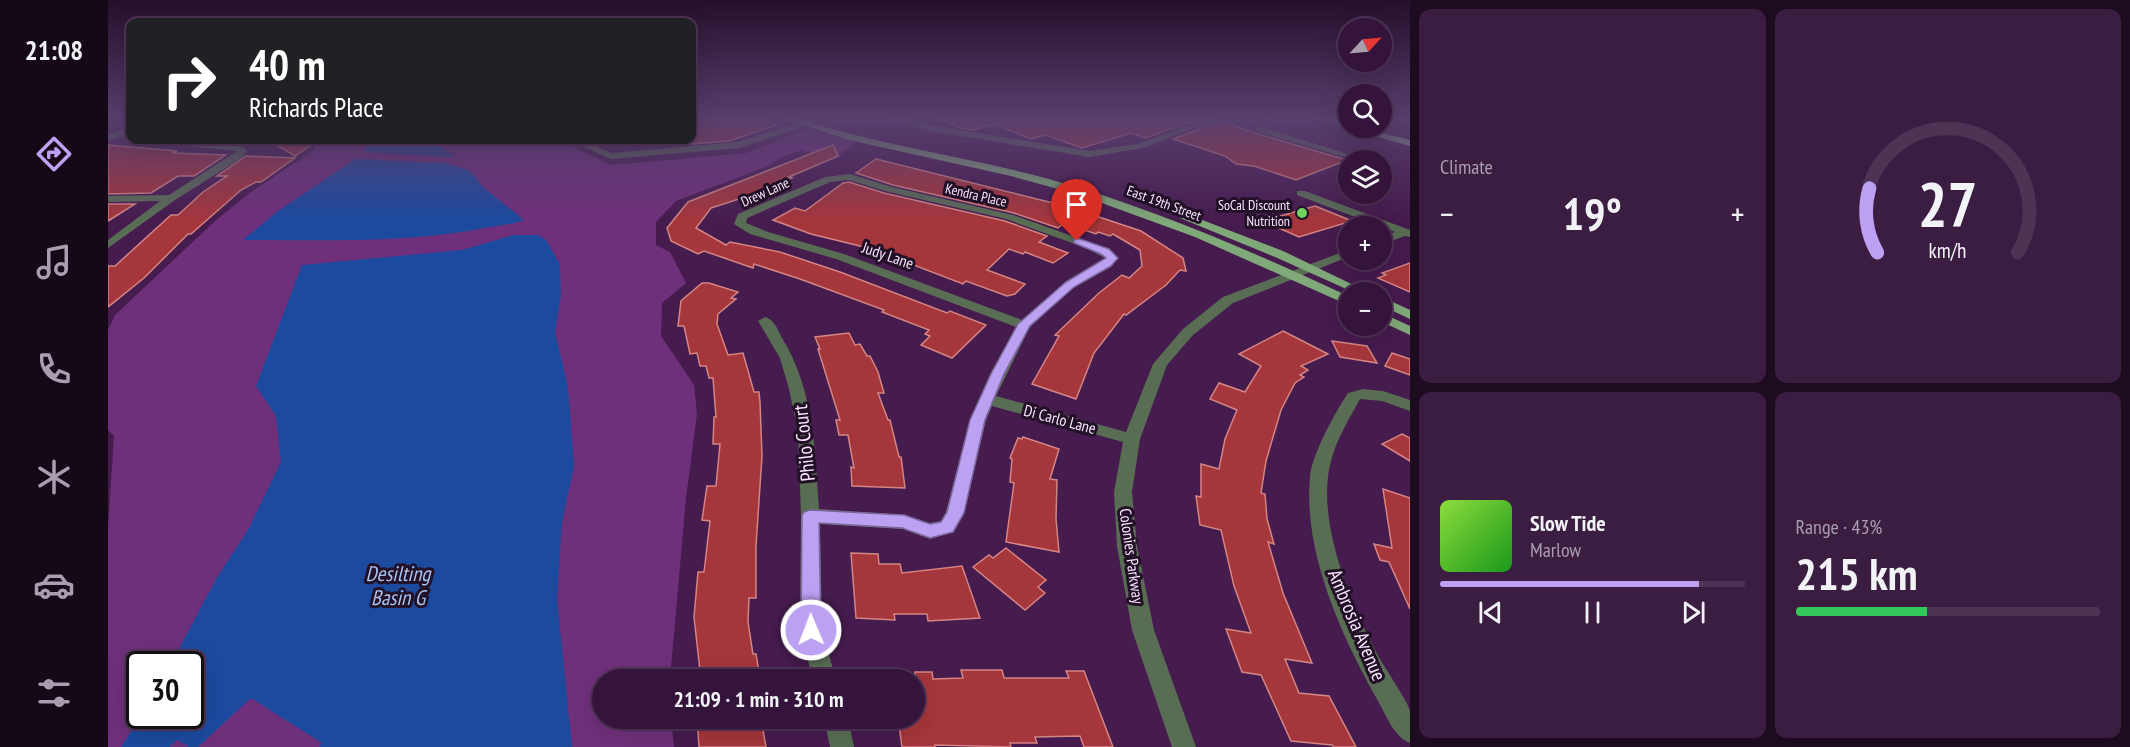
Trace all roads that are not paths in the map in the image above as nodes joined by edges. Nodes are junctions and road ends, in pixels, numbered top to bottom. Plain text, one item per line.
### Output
1 (241, 152) edge
2 (601, 152) edge
3 (659, 152) edge
4 (927, 152) edge
5 (946, 152) edge
6 (1076, 152) edge
7 (1114, 152) edge
8 (838, 177) joint
9 (1301, 193) dead end
10 (171, 198) junction
11 (108, 199) edge
12 (740, 224) joint
13 (1408, 233) edge
14 (1392, 238) edge
15 (108, 245) edge
16 (1338, 257) edge
17 (1301, 271) junction
18 (1338, 284) edge
19 (1338, 295) edge
20 (1392, 307) edge
21 (1410, 315) edge
22 (765, 321) dead end
23 (1392, 322) edge
24 (1024, 324) junction
25 (1410, 331) edge
26 (987, 399) junction
27 (1410, 406) edge
28 (1132, 439) junction
29 (810, 516) junction
30 (822, 669) edge
31 (838, 729) edge
32 (1410, 731) edge
33 (842, 747) edge
34 (1184, 747) edge

1 - 10 street
2 - 3 street
4 - 17 main road, East 19th Street
5 - 17 main road, East 19th Street
6 - 7 street
8 - 12 street, Drew Lane
8 - 24 street, Kendra Place
9 - 13 street
10 - 11 street
10 - 15 street
12 - 24 street, Judy Lane
13 - 14 street
16 - 17 street, Colonies Parkway
17 - 18 main road, East 19th Street
17 - 19 main road, East 19th Street
17 - 28 street, Colonies Parkway
20 - 21 main road
22 - 29 street, Philo Court
23 - 25 main road
24 - 26 street
26 - 28 street, Di Carlo Lane
26 - 29 street
27 - 32 street, Ambrosia Avenue
28 - 34 street, Colonies Parkway
29 - 30 street, Philo Court
31 - 33 street

